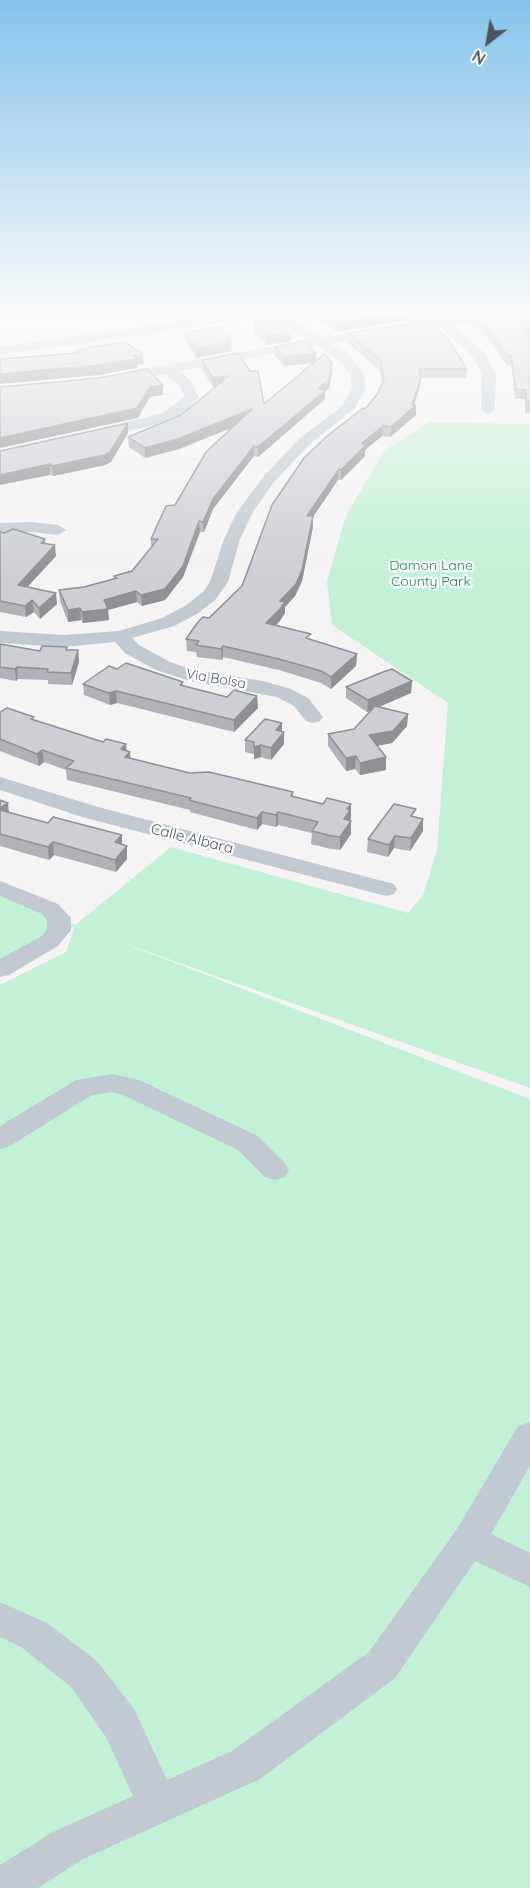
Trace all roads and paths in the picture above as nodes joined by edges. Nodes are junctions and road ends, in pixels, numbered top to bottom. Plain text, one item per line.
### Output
1 (188, 401) edge
2 (353, 401) edge
3 (488, 401) edge
4 (488, 410) dead end
5 (76, 438) edge
6 (0, 528) edge
7 (58, 530) dead end
8 (120, 636) junction
9 (0, 637) edge
10 (313, 717) dead end
11 (0, 783) edge
12 (0, 888) edge
13 (386, 889) dead end
14 (0, 969) edge
15 (0, 1139) edge
16 (275, 1170) dead end
17 (530, 1436) edge
18 (469, 1540) junction
19 (530, 1571) edge
20 (0, 1619) edge
21 (158, 1805) junction
22 (1, 1888) edge

1 - 5 street
2 - 8 street
3 - 4 street
6 - 7 street
8 - 9 street
8 - 10 street, Via Bolsa
11 - 13 street, Calle Albara
12 - 14 street
15 - 16 street
17 - 18 street
18 - 19 street
18 - 21 street
20 - 21 street
21 - 22 street

